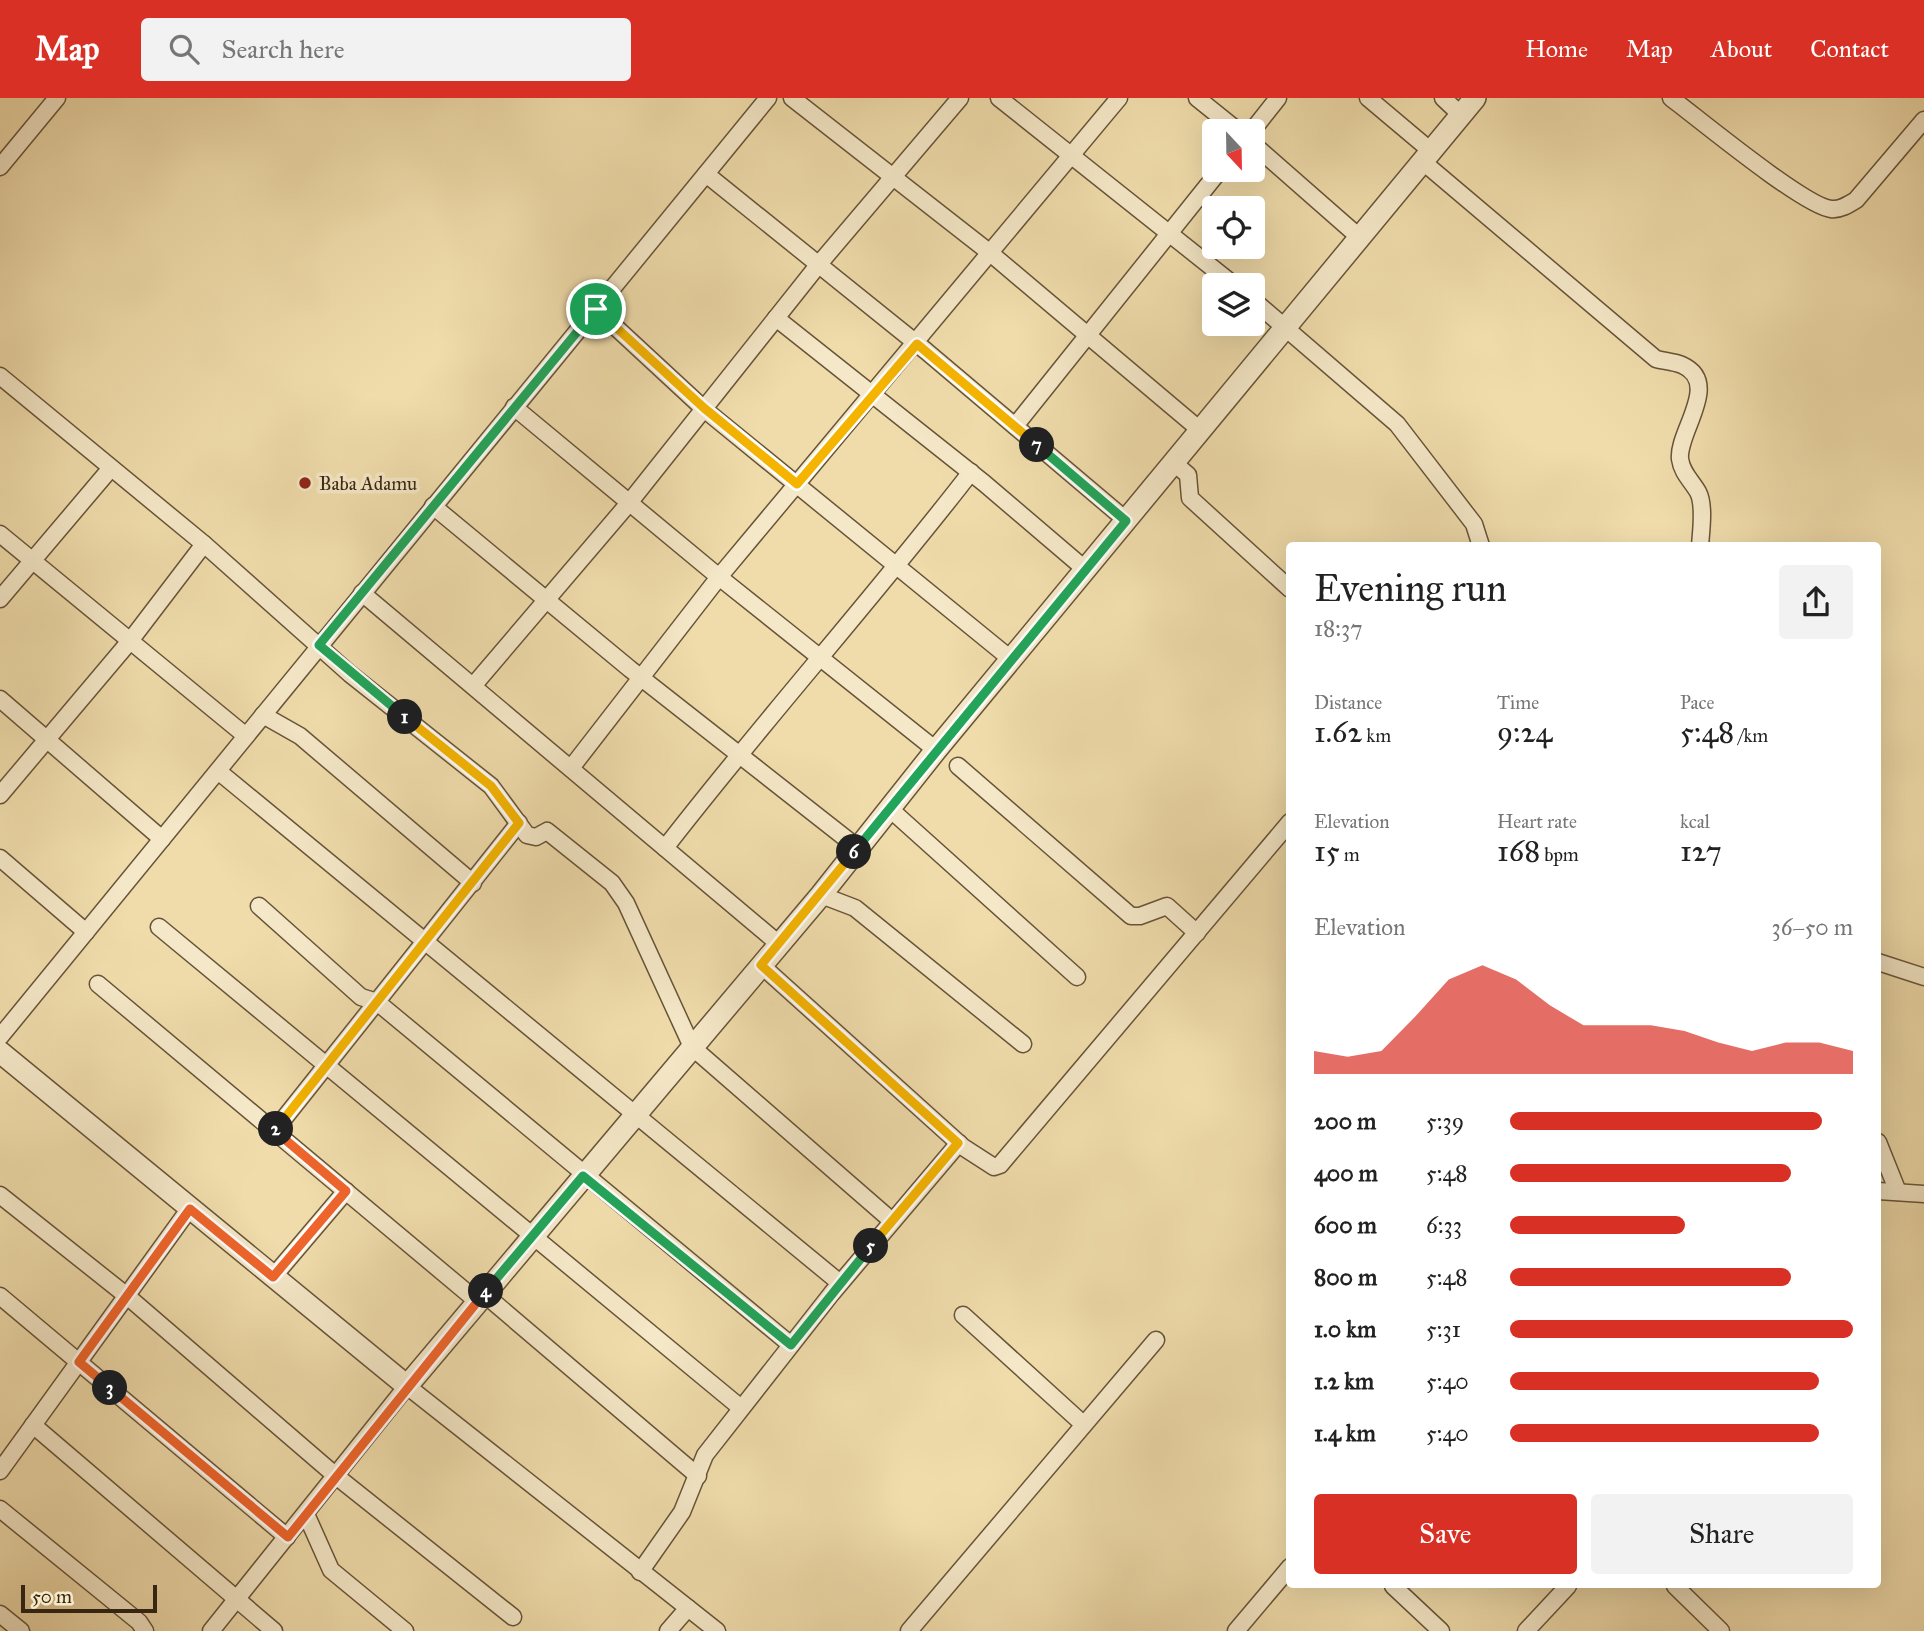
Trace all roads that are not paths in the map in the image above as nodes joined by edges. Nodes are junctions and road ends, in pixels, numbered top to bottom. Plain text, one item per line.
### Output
1 (57, 98) edge
2 (768, 98) edge
3 (792, 98) edge
4 (960, 98) edge
5 (999, 98) edge
6 (1119, 98) edge
7 (1197, 98) edge
8 (1278, 98) edge
9 (1368, 98) edge
10 (1443, 98) edge
11 (1475, 98) edge
12 (1671, 98) edge
13 (1461, 115) junction
14 (1223, 119) edge
15 (1261, 119) edge
16 (1924, 120) edge
17 (6, 146) edge
18 (1265, 155) edge
19 (1070, 156) junction
20 (1427, 156) junction
21 (0, 167) edge
22 (706, 174) junction
23 (893, 177) junction
24 (1210, 182) edge
25 (1168, 233) junction
26 (1359, 237) junction
27 (989, 252) junction
28 (819, 264) junction
29 (1219, 273) edge
30 (596, 309) junction
31 (1265, 309) edge
32 (776, 318) junction
33 (1286, 326) junction
34 (1087, 335) junction
35 (917, 344) junction
36 (3, 384) edge
37 (873, 395) junction
38 (514, 407) junction
39 (704, 408) junction
40 (1015, 426) junction
41 (1200, 430) junction
42 (1174, 463) junction
43 (111, 468) junction
44 (971, 472) junction
45 (797, 484) junction
46 (629, 503) junction
47 (433, 506) junction
48 (1126, 521) junction
49 (0, 534) edge
50 (1480, 542) edge
51 (1700, 542) edge
52 (204, 544) junction
53 (31, 560) junction
54 (898, 566) junction
55 (1086, 570) junction
56 (719, 577) junction
57 (1286, 585) edge
58 (362, 593) junction
59 (0, 599) edge
60 (546, 601) junction
61 (130, 641) junction
62 (319, 645) junction
63 (821, 658) junction
64 (1013, 660) junction
65 (642, 678) junction
66 (473, 686) junction
67 (0, 699) edge
68 (263, 715) junction
69 (246, 736) junction
70 (47, 740) junction
71 (936, 750) junction
72 (738, 753) junction
73 (958, 766) dead end
74 (571, 768) junction
75 (218, 771) junction
76 (0, 795) edge
77 (890, 809) junction
78 (519, 823) junction
79 (1286, 827) edge
80 (162, 839) junction
81 (665, 848) junction
82 (858, 848) junction
83 (0, 858) edge
84 (473, 883) junction
85 (821, 895) junction
86 (259, 906) dead end
87 (159, 927) dead end
88 (86, 932) junction
89 (1197, 933) junction
90 (427, 942) junction
91 (779, 944) junction
92 (1881, 963) edge
93 (761, 965) junction
94 (1077, 977) dead end
95 (1924, 977) edge
96 (98, 984) dead end
97 (377, 1002) junction
98 (0, 1037) edge
99 (1023, 1044) dead end
100 (692, 1047) junction
101 (0, 1052) edge
102 (325, 1068) junction
103 (636, 1113) junction
104 (275, 1131) junction
105 (958, 1143) junction
106 (1881, 1150) edge
107 (583, 1176) junction
108 (346, 1191) junction
109 (1881, 1191) edge
110 (1898, 1192) junction
111 (1924, 1194) edge
112 (0, 1195) edge
113 (190, 1209) junction
114 (892, 1221) junction
115 (533, 1235) junction
116 (273, 1277) junction
117 (840, 1283) junction
118 (0, 1296) edge
119 (127, 1296) junction
120 (480, 1298) junction
121 (962, 1315) dead end
122 (1156, 1340) dead end
123 (791, 1345) junction
124 (79, 1362) junction
125 (407, 1386) junction
126 (741, 1408) junction
127 (1083, 1424) junction
128 (33, 1425) junction
129 (0, 1471) edge
130 (336, 1476) junction
131 (698, 1476) junction
132 (0, 1509) edge
133 (306, 1514) junction
134 (288, 1537) junction
135 (640, 1572) junction
136 (1286, 1572) edge
137 (1395, 1588) edge
138 (1566, 1588) edge
139 (1677, 1588) edge
140 (236, 1600) junction
141 (688, 1608) junction
142 (0, 1614) edge
143 (513, 1617) dead end
144 (21, 1631) edge
145 (145, 1631) edge
146 (211, 1631) edge
147 (274, 1631) edge
148 (405, 1631) edge
149 (668, 1631) edge
150 (717, 1631) edge
151 (909, 1631) edge
152 (1236, 1631) edge
153 (1441, 1631) edge
154 (1526, 1631) edge
155 (1721, 1631) edge

1 - 17 street
2 - 22 street
3 - 23 street
4 - 23 street
5 - 19 street
6 - 19 street
7 - 14 street
8 - 15 street
9 - 20 street
10 - 13 street
11 - 13 street
12 - 16 street
13 - 20 street
17 - 21 street
18 - 26 street
19 - 25 street
19 - 27 street
20 - 26 street
20 - 51 street
22 - 28 street
22 - 30 street
23 - 27 street
23 - 28 street
24 - 25 street
25 - 29 street
25 - 34 street
26 - 33 street
27 - 34 street
27 - 35 street
28 - 32 street
28 - 35 street
30 - 38 street
30 - 39 street
31 - 33 street
32 - 37 street
32 - 39 street
33 - 41 street
33 - 50 street
34 - 40 street
34 - 41 street
35 - 37 street
35 - 40 street
36 - 43 street
37 - 44 street
37 - 45 street
38 - 46 street
38 - 47 street
39 - 45 street
39 - 46 street
40 - 48 street
41 - 42 street
42 - 48 street
42 - 57 street
43 - 52 street
43 - 53 street
44 - 54 street
44 - 55 street
45 - 54 street
45 - 56 street
46 - 56 street
46 - 60 street
47 - 58 street
47 - 60 street
48 - 55 street
49 - 53 street
52 - 61 street
52 - 62 street
53 - 59 street
53 - 61 street
54 - 63 street
54 - 64 street
55 - 64 street
56 - 63 street
56 - 65 street
58 - 62 street
58 - 66 street
60 - 65 street
60 - 66 street
61 - 69 street
61 - 70 street
62 - 68 street
62 - 78 street
63 - 71 street
63 - 72 street
64 - 71 street
65 - 72 street
65 - 74 street
66 - 74 street
67 - 70 street
68 - 69 street
68 - 84 street
69 - 75 street
70 - 76 street
70 - 80 street
71 - 77 street
72 - 81 street
72 - 82 street
73 - 89 street
74 - 81 street
75 - 80 street
75 - 90 street
77 - 82 street
77 - 94 street
78 - 84 street
78 - 100 street
79 - 89 street
80 - 88 street
81 - 91 street
82 - 85 street
83 - 88 street
84 - 90 street
85 - 91 street
85 - 99 street
86 - 97 street
87 - 102 street
88 - 98 street
89 - 105 street
90 - 97 street
90 - 103 street
91 - 93 street
92 - 95 street
93 - 100 street
93 - 105 street
96 - 104 street
97 - 102 street
97 - 107 street
100 - 103 street
100 - 114 street
101 - 113 street
102 - 104 street
102 - 115 street
103 - 107 street
103 - 117 street
104 - 108 street
105 - 114 street
106 - 110 street
107 - 115 street
107 - 123 street
108 - 116 street
108 - 120 street
109 - 110 street
110 - 111 street
112 - 119 street
113 - 116 street
113 - 119 street
114 - 117 street
115 - 120 street
115 - 126 street
116 - 125 street
117 - 123 street
118 - 124 street
119 - 124 street
119 - 130 street
120 - 125 street
120 - 131 street
121 - 127 street
122 - 127 street
123 - 126 street
124 - 128 street
124 - 134 street
125 - 130 street
125 - 135 street
126 - 131 street
127 - 151 street
128 - 129 street
128 - 140 street
130 - 133 street
130 - 143 street
131 - 135 street
132 - 145 street
133 - 134 street
133 - 148 street
134 - 140 street
135 - 141 street
136 - 152 street
137 - 153 street
138 - 154 street
139 - 155 street
140 - 146 street
140 - 147 street
141 - 149 street
141 - 150 street
142 - 144 street

